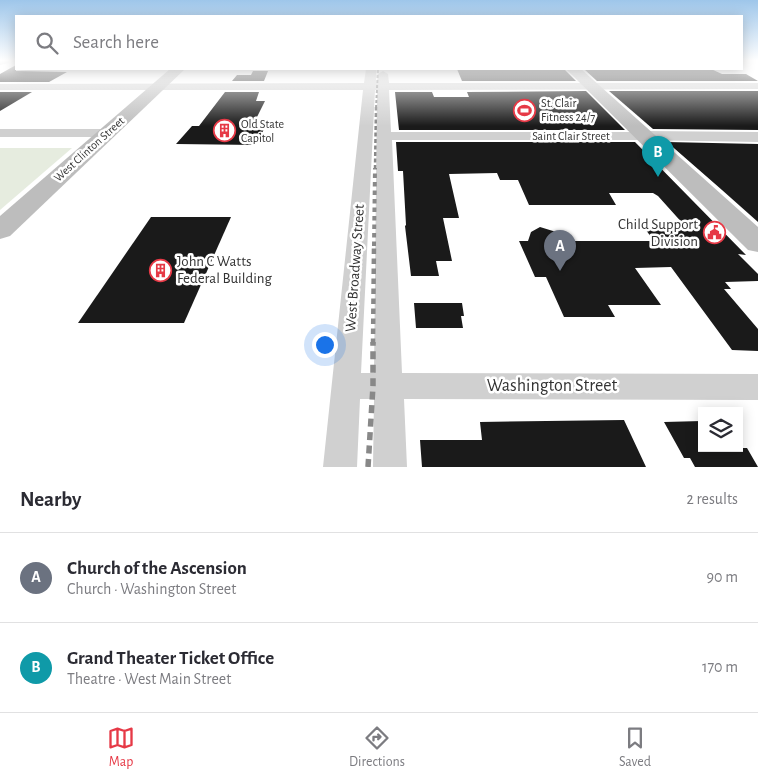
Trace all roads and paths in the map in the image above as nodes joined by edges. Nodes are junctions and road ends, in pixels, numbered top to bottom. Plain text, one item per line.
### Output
1 (164, 82) edge
2 (285, 82) edge
3 (377, 82) edge
4 (377, 82) edge
5 (479, 82) edge
6 (587, 82) edge
7 (592, 86) junction
8 (758, 86) edge
9 (0, 87) edge
10 (158, 87) junction
11 (0, 133) edge
12 (384, 136) junction
13 (645, 136) junction
14 (758, 136) edge
15 (101, 138) junction
16 (0, 143) edge
17 (359, 220) junction
18 (386, 220) junction
19 (0, 230) edge
20 (758, 243) edge
21 (346, 386) junction
22 (388, 386) junction
23 (758, 386) edge
24 (340, 467) edge
25 (390, 467) edge

1 - 10 main road, West Clinton Street
2 - 10 street
3 - 12 street, West Broadway Street
4 - 17 street, West Broadway Street
5 - 7 street
6 - 7 main road
7 - 8 street
7 - 13 main road
9 - 10 street
10 - 15 main road, West Clinton Street
11 - 15 street
12 - 13 street, Saint Clair Street
12 - 18 street, West Broadway Street
13 - 14 street, Saint Clair Street
13 - 20 main road
15 - 16 street
15 - 19 main road, West Clinton Street
17 - 18 street
17 - 21 street, West Broadway Street
18 - 22 street, West Broadway Street
21 - 22 street, Washington Street
21 - 24 street, West Broadway Street
22 - 23 street, Washington Street
22 - 25 street, West Broadway Street

